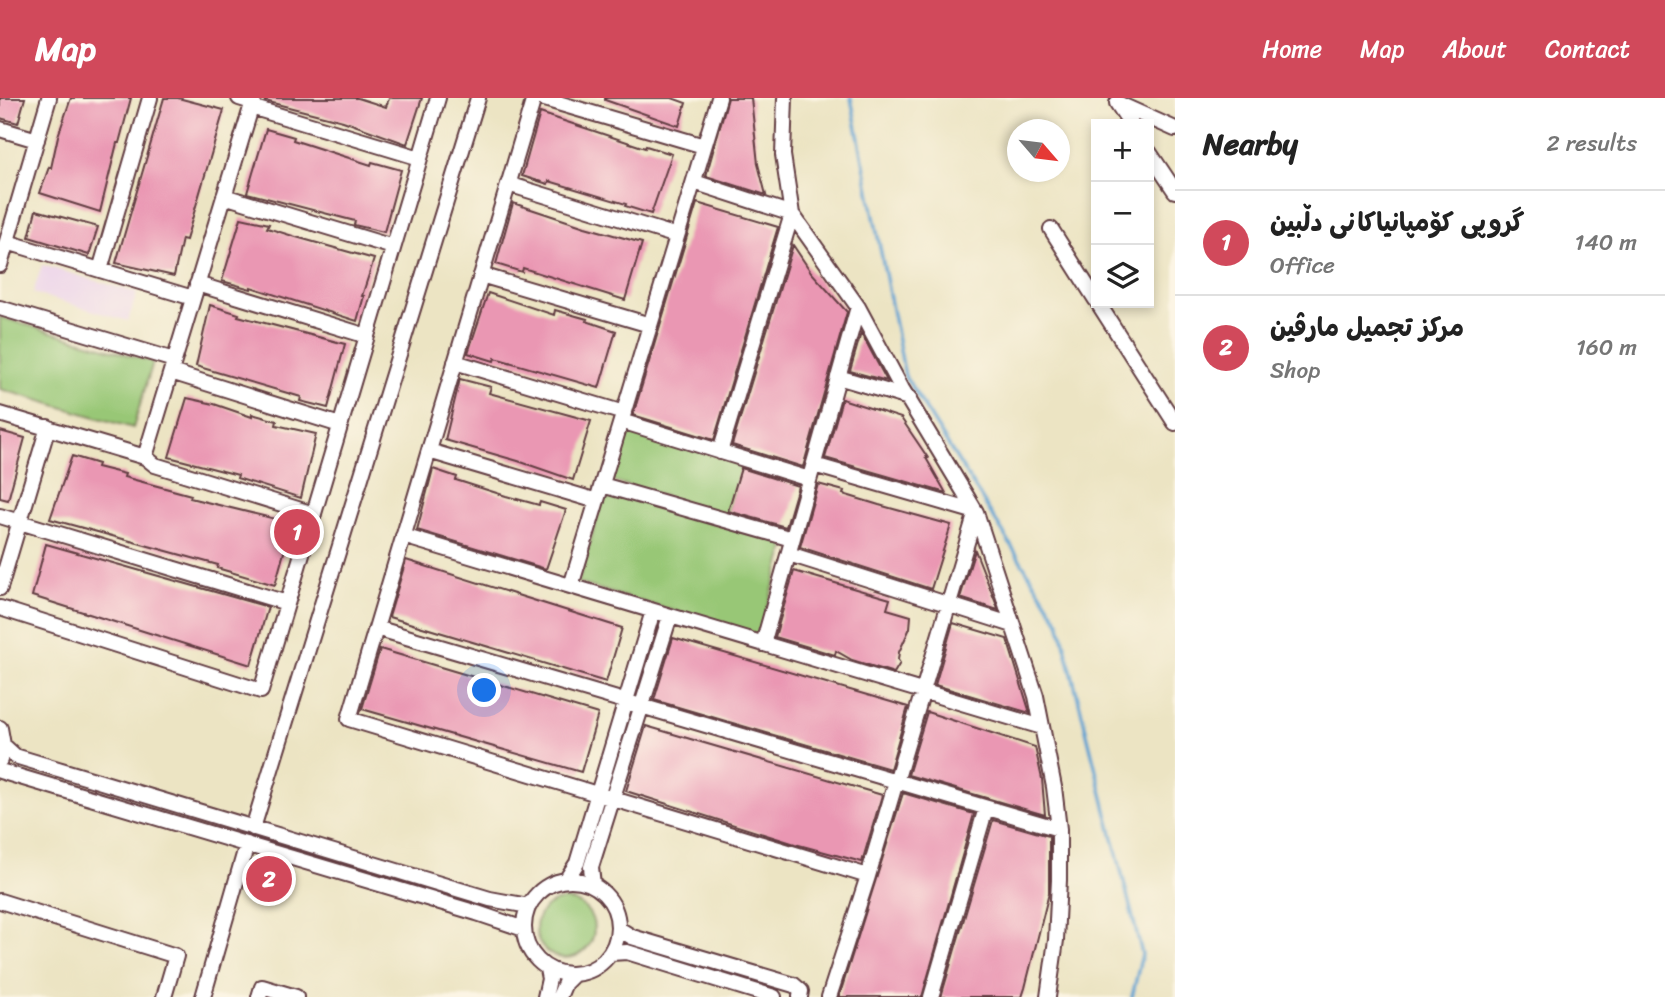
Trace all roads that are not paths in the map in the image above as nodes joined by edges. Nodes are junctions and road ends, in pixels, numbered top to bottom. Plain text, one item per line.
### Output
1 (49, 98) edge
2 (150, 98) edge
3 (438, 98) edge
4 (478, 98) edge
5 (534, 98) edge
6 (541, 98) edge
7 (719, 98) edge
8 (785, 98) edge
9 (249, 101) edge
10 (1117, 101) edge
11 (1128, 119) edge
12 (0, 129) edge
13 (1175, 129) edge
14 (37, 140) junction
15 (704, 146) junction
16 (420, 158) junction
17 (1154, 160) edge
18 (694, 182) junction
19 (508, 184) junction
20 (1175, 191) edge
21 (224, 196) junction
22 (792, 214) junction
23 (1051, 229) dead end
24 (6, 232) edge
25 (677, 236) junction
26 (393, 247) junction
27 (0, 265) edge
28 (100, 270) junction
29 (481, 275) junction
30 (195, 291) junction
31 (1091, 292) edge
32 (858, 307) junction
33 (0, 308) edge
34 (1101, 308) edge
35 (650, 325) junction
36 (367, 336) junction
37 (456, 362) junction
38 (172, 366) junction
39 (838, 377) junction
40 (909, 398) junction
41 (0, 414) edge
42 (622, 417) junction
43 (1175, 423) edge
44 (340, 425) junction
45 (48, 428) junction
46 (429, 451) junction
47 (720, 452) junction
48 (145, 457) junction
49 (814, 465) junction
50 (809, 479) junction
51 (602, 485) junction
52 (597, 501) junction
53 (976, 512) junction
54 (314, 514) junction
55 (0, 516) edge
56 (20, 522) junction
57 (403, 536) junction
58 (792, 539) junction
59 (789, 554) junction
60 (571, 586) junction
61 (0, 588) edge
62 (287, 603) junction
63 (948, 605) junction
64 (0, 608) edge
65 (653, 611) junction
66 (670, 616) junction
67 (1013, 625) junction
68 (376, 628) junction
69 (763, 644) junction
70 (923, 691) junction
71 (626, 703) junction
72 (641, 707) junction
73 (1042, 727) junction
74 (0, 728) edge
75 (1, 752) edge
76 (0, 771) edge
77 (896, 782) junction
78 (605, 797) junction
79 (986, 808) junction
80 (253, 828) junction
81 (1059, 829) junction
82 (247, 844) junction
83 (868, 876) junction
84 (566, 880) junction
85 (593, 886) junction
86 (0, 901) edge
87 (529, 906) junction
88 (524, 929) junction
89 (625, 933) junction
90 (627, 952) junction
91 (611, 953) junction
92 (547, 969) junction
93 (573, 975) junction
94 (164, 997) edge
95 (203, 997) edge
96 (260, 997) edge
97 (296, 997) edge
98 (545, 997) edge
99 (559, 997) edge
100 (774, 997) edge
101 (800, 997) edge
102 (829, 997) edge
103 (931, 997) edge
104 (1048, 997) edge

1 - 14 street
2 - 28 street
3 - 16 street
4 - 80 street
5 - 19 street
6 - 15 street
7 - 15 street
8 - 22 street
9 - 16 street
9 - 21 street
10 - 11 street
10 - 13 street
12 - 14 street
14 - 24 street
15 - 18 street
16 - 26 street
17 - 20 street
18 - 22 street
18 - 25 street
19 - 25 street
19 - 29 street
21 - 26 street
21 - 30 street
22 - 32 street
22 - 47 street
23 - 31 street
24 - 27 street
24 - 28 street
25 - 35 street
26 - 36 street
28 - 30 street
29 - 35 street
29 - 37 street
30 - 36 street
30 - 38 street
32 - 39 street
32 - 40 street
33 - 38 street
34 - 43 street
35 - 42 street
36 - 44 street
37 - 42 street
37 - 46 street
38 - 44 street
38 - 48 street
39 - 40 street
39 - 49 street
40 - 53 street
41 - 45 street
42 - 47 street
42 - 51 street
44 - 54 street
45 - 48 street
45 - 56 street
46 - 52 street
46 - 57 street
47 - 50 street
48 - 54 street
49 - 50 street
49 - 53 street
50 - 58 street
51 - 52 street
51 - 58 street
52 - 60 street
53 - 63 street
53 - 67 street
54 - 62 street
55 - 56 street
56 - 61 street
56 - 62 street
57 - 60 street
57 - 68 street
58 - 59 street
59 - 63 street
59 - 69 street
60 - 65 street
62 - 64 street
63 - 67 street
63 - 70 street
65 - 66 street
65 - 71 street
66 - 69 street
66 - 72 street
67 - 73 street
68 - 71 street
68 - 78 street
69 - 70 street
70 - 73 street
70 - 77 street
71 - 72 street
71 - 78 street
72 - 77 street
72 - 78 street
73 - 81 street
74 - 75 street
75 - 80 street
76 - 82 street
77 - 79 street
77 - 83 street
78 - 83 street
78 - 84 street
78 - 85 street
79 - 81 street
79 - 103 street
80 - 87 street
81 - 104 street
82 - 88 street
82 - 95 street
83 - 102 street
84 - 85 street
84 - 87 street
85 - 89 street
86 - 94 street
87 - 88 street
88 - 92 street
89 - 90 street
89 - 91 street
89 - 101 street
90 - 91 street
90 - 100 street
91 - 93 street
92 - 93 street
92 - 98 street
93 - 99 street
96 - 97 street

